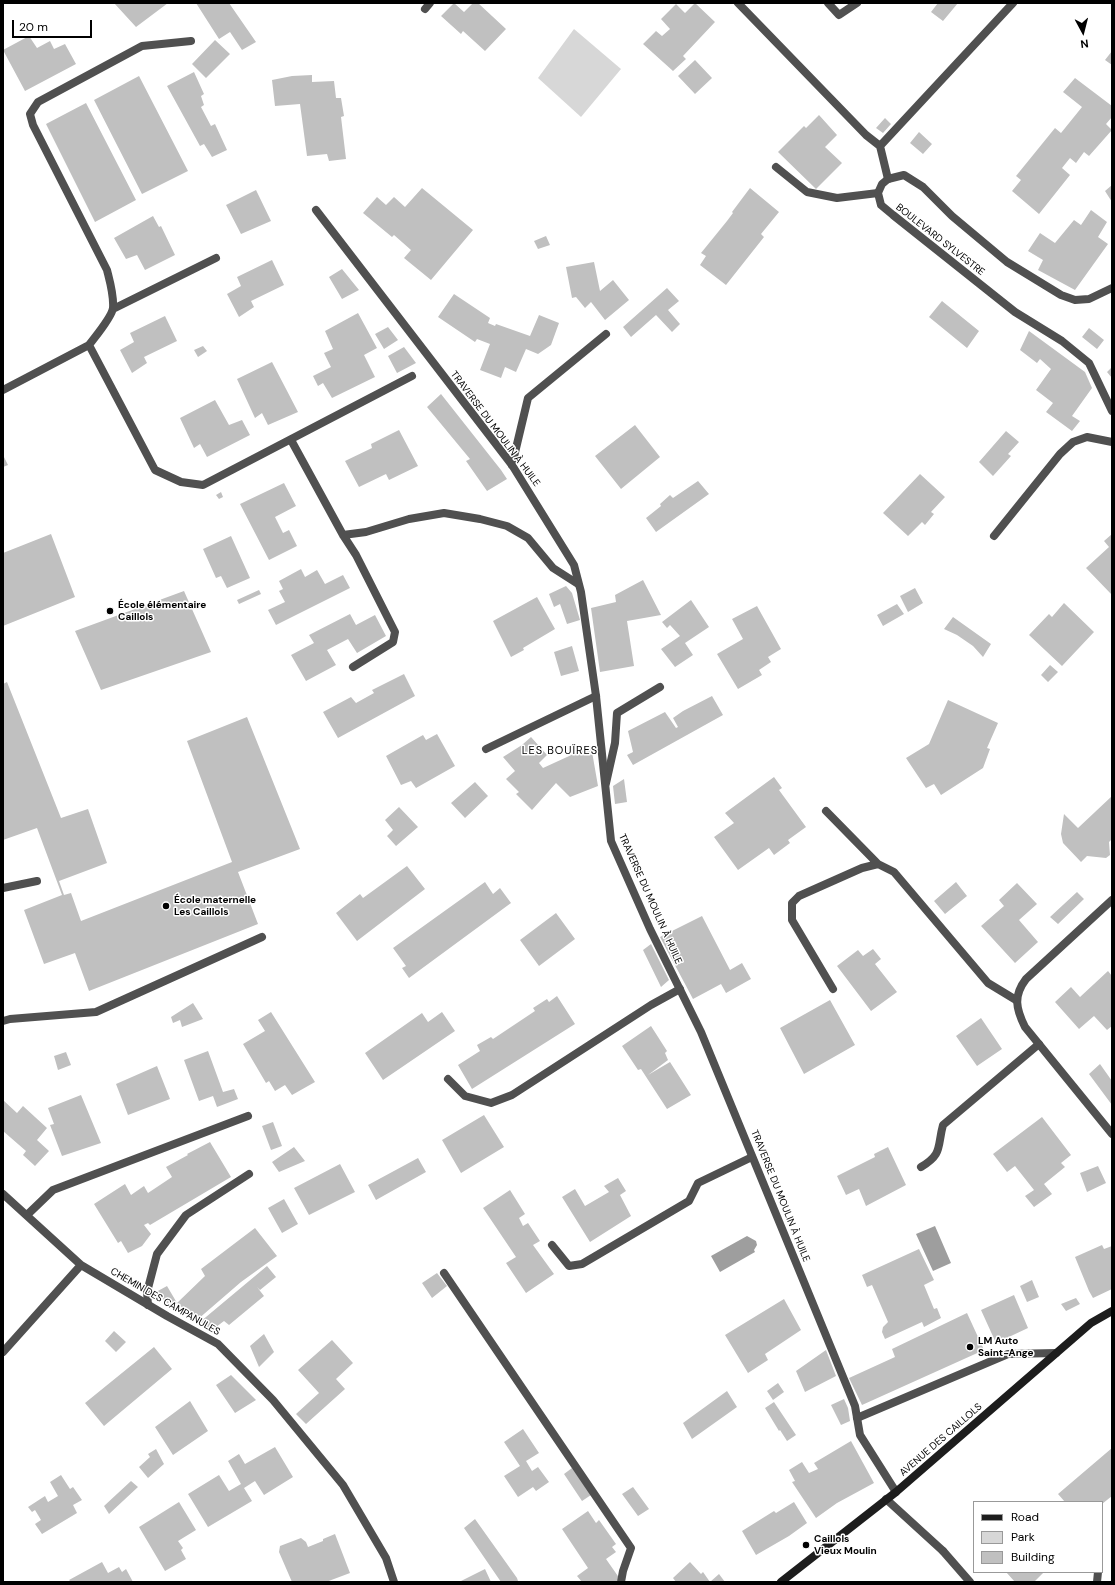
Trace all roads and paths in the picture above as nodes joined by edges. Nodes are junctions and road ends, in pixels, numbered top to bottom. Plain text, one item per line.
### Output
1 (738, 3) edge
2 (828, 3) edge
3 (857, 3) edge
4 (1012, 3) edge
5 (191, 41) dead end
6 (880, 146) junction
7 (776, 167) dead end
8 (888, 179) junction
9 (878, 193) junction
10 (316, 210) dead end
11 (216, 258) dead end
12 (1112, 288) edge
13 (113, 309) junction
14 (606, 334) dead end
15 (89, 345) junction
16 (412, 376) dead end
17 (3, 390) edge
18 (1112, 412) edge
19 (291, 440) junction
20 (1112, 442) edge
21 (512, 465) junction
22 (343, 535) junction
23 (994, 536) dead end
24 (578, 584) junction
25 (353, 667) dead end
26 (660, 687) dead end
27 (596, 696) junction
28 (486, 749) dead end
29 (605, 785) junction
30 (826, 811) dead end
31 (878, 864) junction
32 (37, 881) dead end
33 (3, 888) edge
34 (1112, 900) edge
35 (262, 938) dead end
36 (680, 989) junction
37 (833, 989) dead end
38 (1016, 1000) junction
39 (3, 1022) edge
40 (1039, 1044) junction
41 (448, 1079) dead end
42 (248, 1116) dead end
43 (1112, 1134) edge
44 (752, 1156) junction
45 (921, 1167) dead end
46 (249, 1174) dead end
47 (3, 1194) edge
48 (27, 1215) junction
49 (552, 1246) dead end
50 (81, 1265) junction
51 (444, 1273) dead end
52 (148, 1305) junction
53 (1112, 1311) edge
54 (3, 1352) edge
55 (1056, 1353) junction
56 (857, 1418) junction
57 (896, 1492) junction
58 (886, 1499) junction
59 (394, 1582) edge
60 (621, 1582) edge
61 (781, 1582) edge
62 (970, 1582) edge

1 - 6 street
2 - 3 street
4 - 6 street
5 - 13 street
6 - 8 street
7 - 9 street
8 - 9 street
8 - 12 street
9 - 18 street, BOULEVARD SYLVESTRE
10 - 21 street, TRAVERSE DU MOULIN À HUILE
11 - 13 street
13 - 15 street
14 - 21 street
15 - 17 street
15 - 19 street
16 - 19 street
19 - 22 street
20 - 23 street
21 - 24 street, TRAVERSE DU MOULIN À HUILE
22 - 24 street
22 - 25 street
24 - 27 street, TRAVERSE DU MOULIN À HUILE
26 - 29 street
27 - 28 street
27 - 29 street, TRAVERSE DU MOULIN À HUILE
29 - 36 street, TRAVERSE DU MOULIN À HUILE
30 - 31 street
31 - 37 street
31 - 38 street
32 - 33 street
34 - 38 street
35 - 39 street
36 - 41 street
36 - 44 street, TRAVERSE DU MOULIN À HUILE
38 - 40 street
40 - 43 street
40 - 45 street
42 - 48 street
44 - 49 street
44 - 56 street, TRAVERSE DU MOULIN À HUILE
46 - 52 street
47 - 48 street, CHEMIN DES CAMPANULES
48 - 50 street, CHEMIN DES CAMPANULES
50 - 52 street, CHEMIN DES CAMPANULES
50 - 54 street
51 - 60 street
52 - 59 street, CHEMIN DES CAMPANULES
53 - 55 street, AVENUE DES CAILLOLS
55 - 56 street
55 - 57 street, AVENUE DES CAILLOLS
56 - 57 street, TRAVERSE DU MOULIN À HUILE
57 - 58 street, AVENUE DES CAILLOLS
58 - 61 street, AVENUE DES CAILLOLS
58 - 62 street

